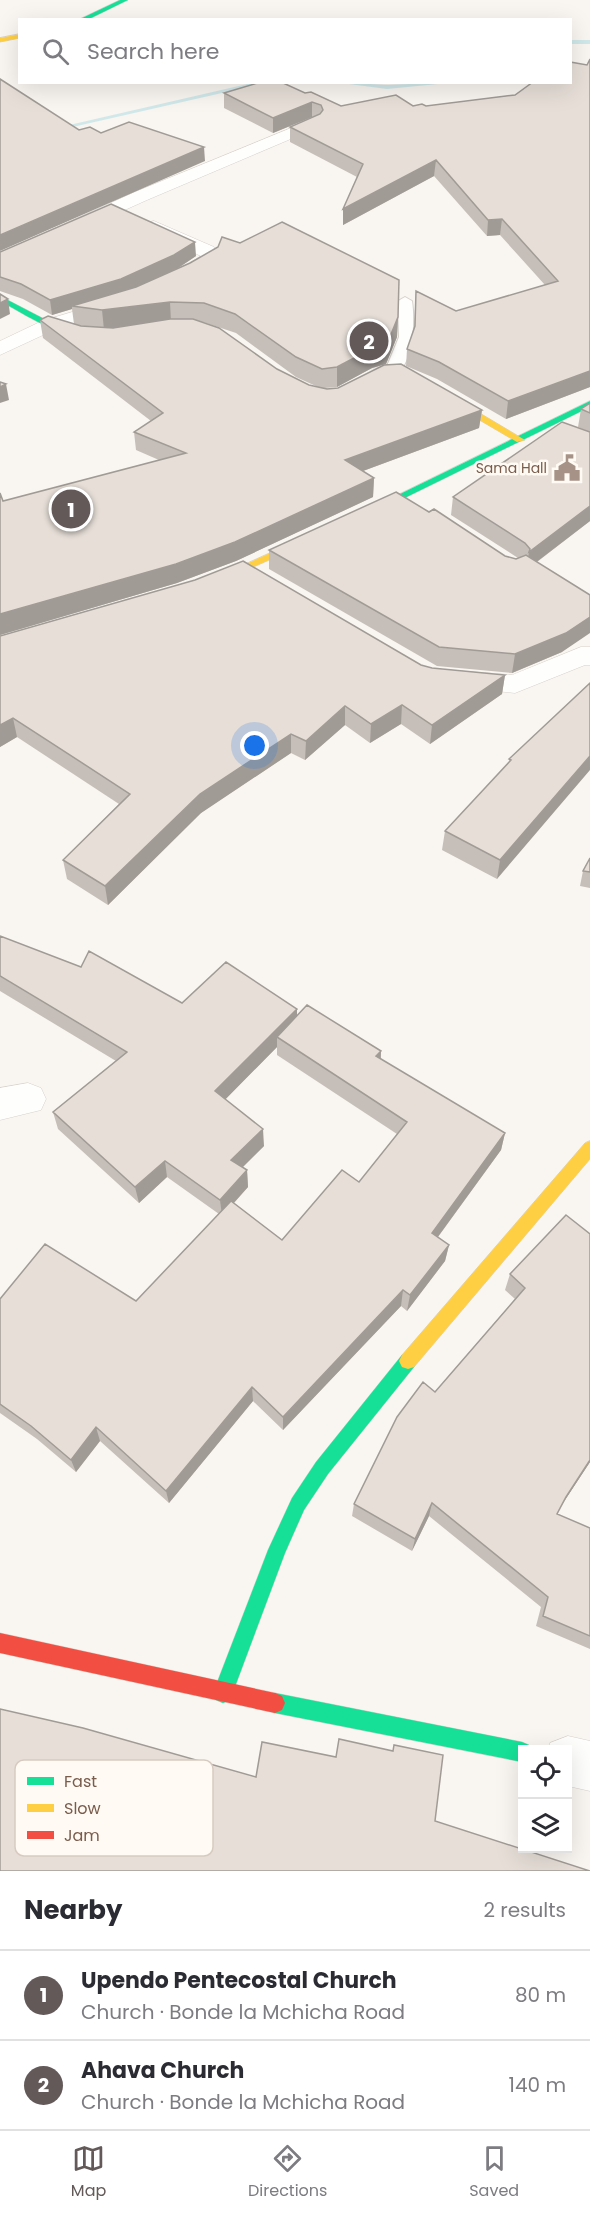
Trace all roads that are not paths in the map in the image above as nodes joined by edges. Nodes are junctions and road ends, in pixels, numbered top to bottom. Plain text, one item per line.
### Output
1 (125, 0) edge
2 (86, 18) edge
3 (18, 36) edge
4 (0, 40) edge
5 (313, 124) edge
6 (111, 209) junction
7 (0, 260) edge
8 (166, 284) edge
9 (0, 298) edge
10 (130, 300) edge
11 (405, 301) dead end
12 (49, 325) junction
13 (100, 338) edge
14 (0, 349) edge
15 (386, 373) joint
16 (409, 375) edge
17 (429, 387) edge
18 (590, 404) edge
19 (520, 440) junction
20 (353, 519) edge
21 (324, 532) edge
22 (246, 568) junction
23 (275, 585) edge
24 (197, 588) edge
25 (590, 656) edge
26 (430, 676) edge
27 (590, 1149) edge
28 (0, 1643) edge
29 (223, 1693) junction
30 (518, 1751) edge
31 (572, 1762) edge
32 (590, 1766) edge

1 - 2 street
3 - 4 street
5 - 6 street
6 - 7 street
6 - 8 street
9 - 12 street
10 - 12 street
11 - 15 lane
12 - 13 street
12 - 14 street
15 - 16 street
17 - 19 street
18 - 19 street
19 - 20 street
21 - 22 street
22 - 23 street
22 - 24 street
25 - 26 street
27 - 29 street
28 - 29 street
29 - 30 street
31 - 32 street

